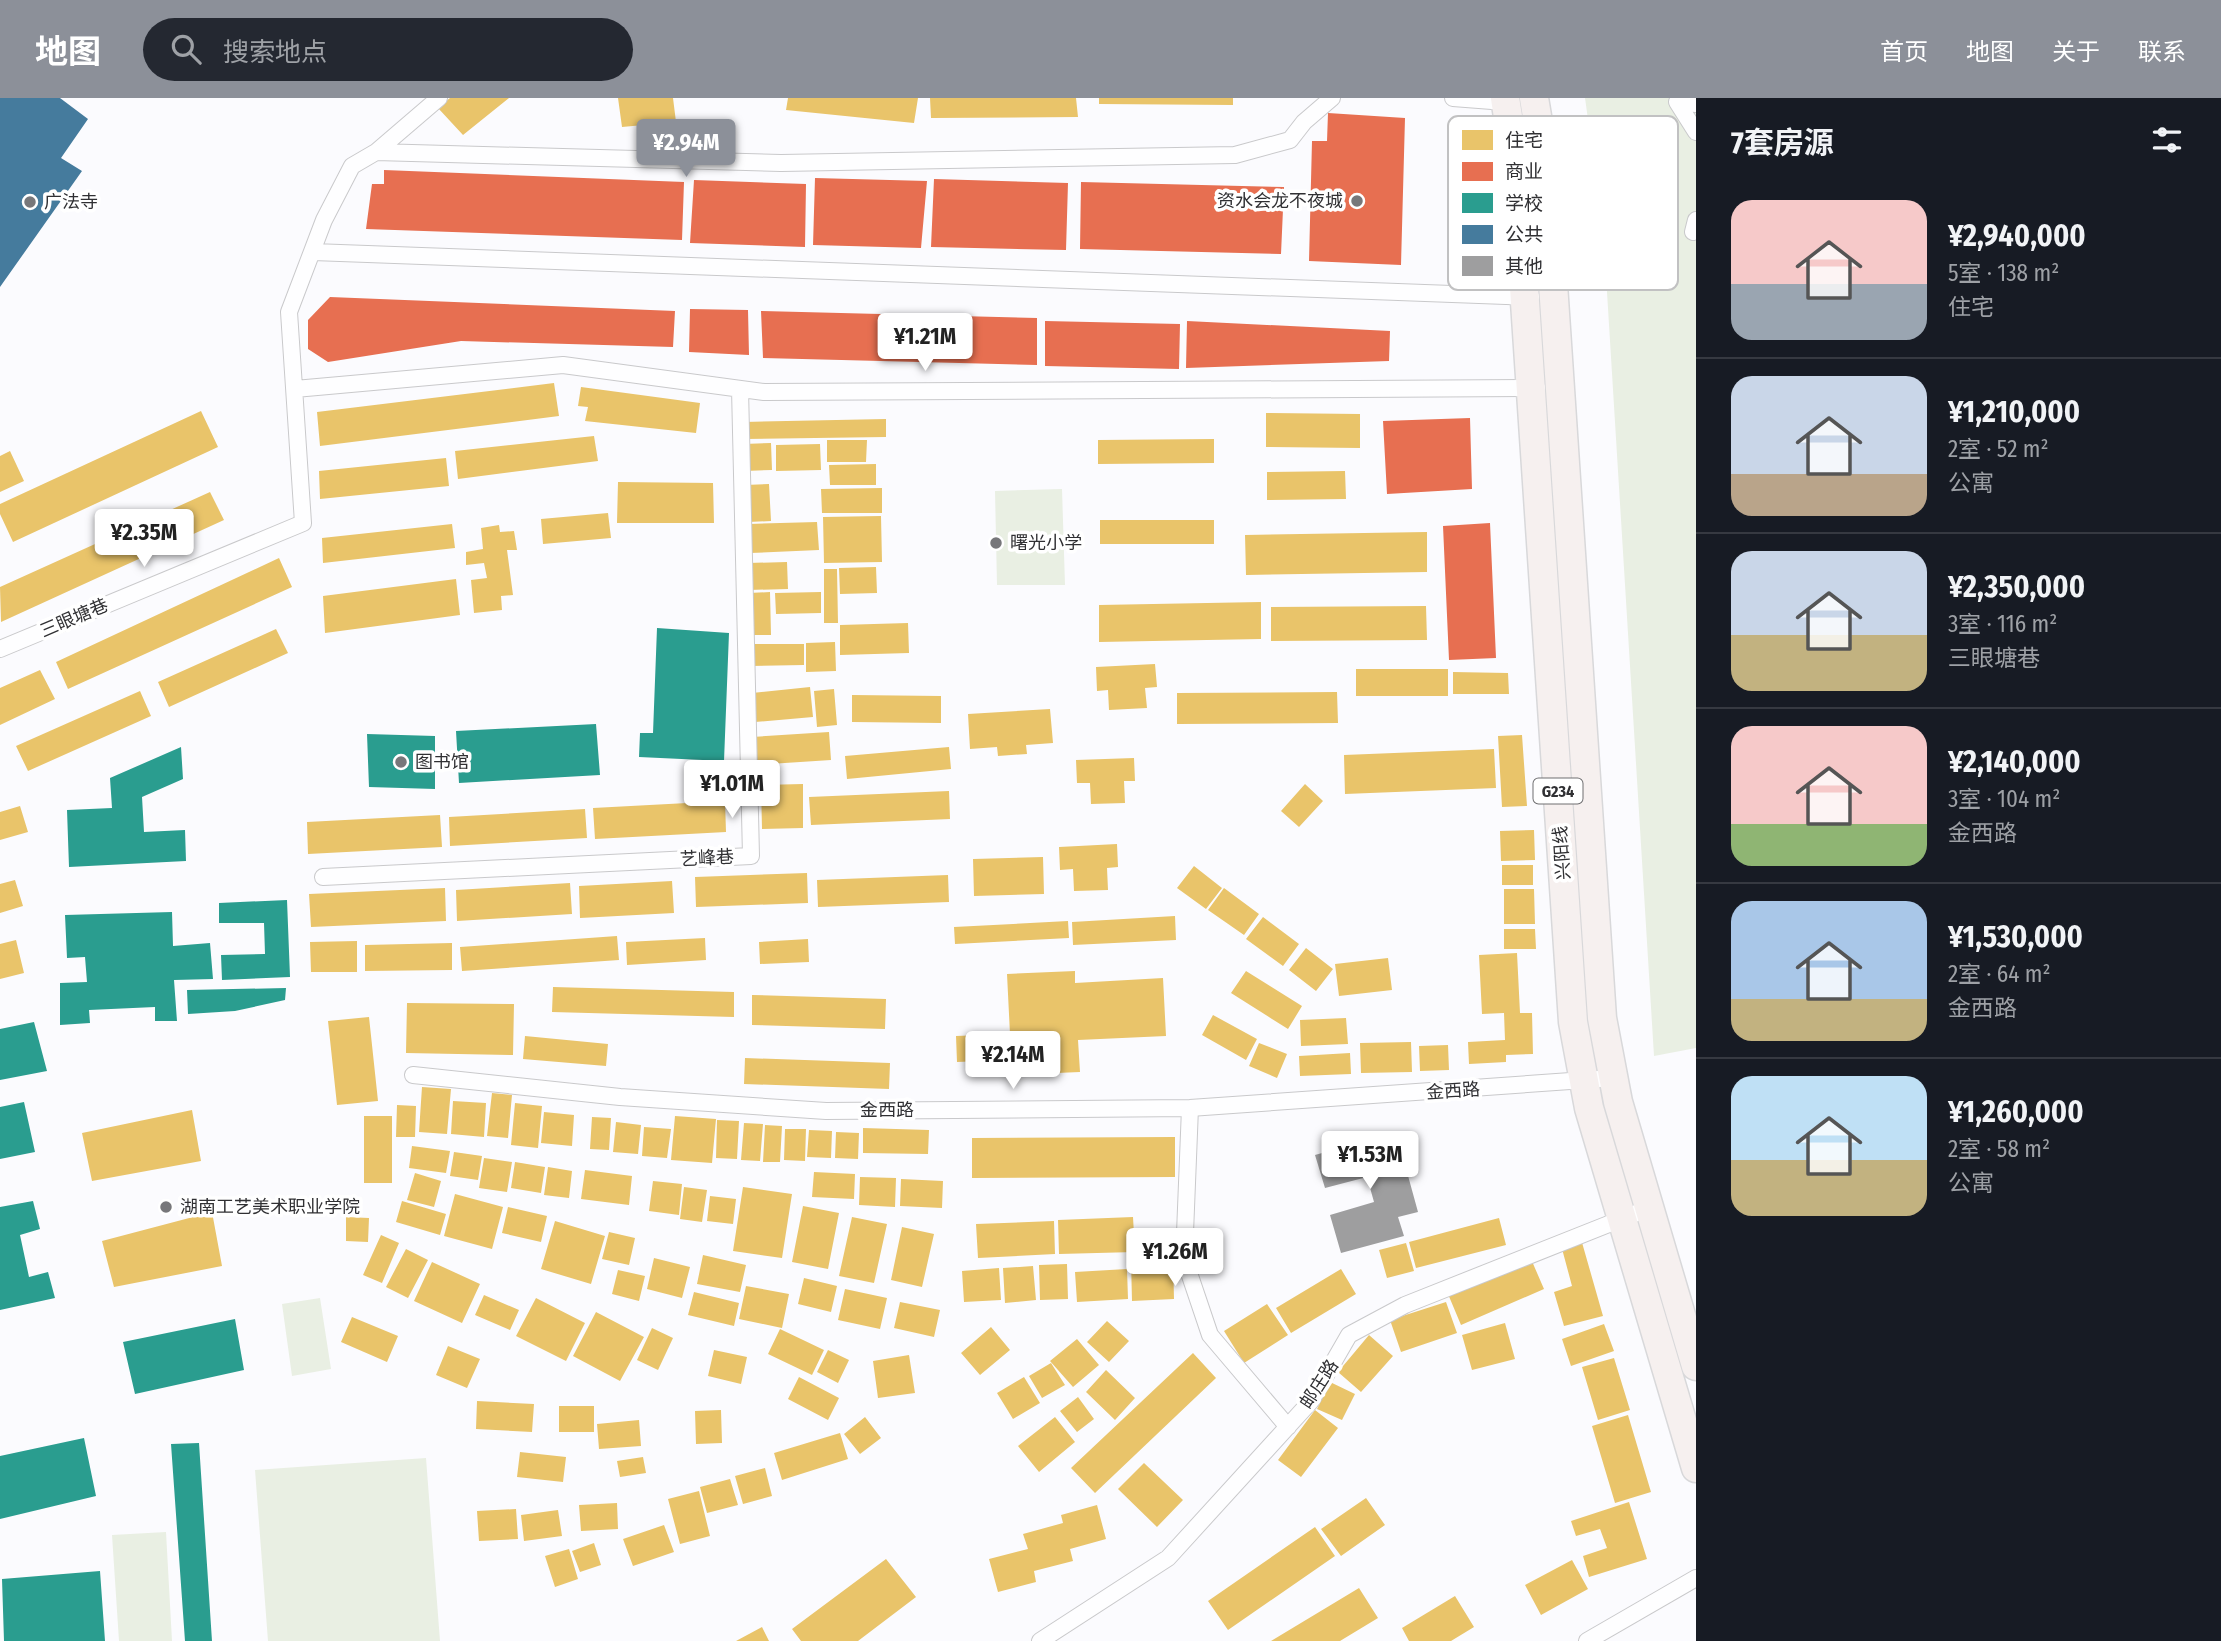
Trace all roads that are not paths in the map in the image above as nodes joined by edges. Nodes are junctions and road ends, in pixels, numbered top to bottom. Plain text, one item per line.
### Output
1 (439, 98) edge
2 (1332, 98) edge
3 (1453, 98) edge
4 (1534, 98) edge
5 (1505, 100) edge
6 (1696, 104) edge
7 (1537, 116) edge
8 (1696, 132) edge
9 (376, 152) junction
10 (313, 252) junction
11 (1525, 290) edge
12 (1553, 290) edge
13 (1525, 297) junction
14 (1554, 298) junction
15 (1560, 387) junction
16 (1531, 388) junction
17 (295, 389) junction
18 (740, 389) junction
19 (0, 649) edge
20 (323, 877) dead end
21 (413, 1075) dead end
22 (1613, 1078) junction
23 (1584, 1082) junction
24 (1189, 1108) junction
25 (1649, 1208) junction
26 (1622, 1219) junction
27 (1696, 1366) edge
28 (1288, 1427) junction
29 (1696, 1468) edge
30 (1696, 1578) edge
31 (1040, 1641) edge
32 (1587, 1641) edge

1 - 9 street
2 - 9 street
3 - 5 street
4 - 7 highway, 兴阳线 / G234
6 - 8 street
9 - 10 street
10 - 13 street
10 - 17 street
11 - 13 highway, 兴阳线 / G234
12 - 14 highway, 兴阳线 / G234
13 - 14 street
13 - 16 highway, 兴阳线 / G234
14 - 15 highway, 兴阳线 / G234
15 - 16 street
15 - 22 highway, 兴阳线 / G234
16 - 18 street
16 - 23 highway, 兴阳线 / G234
17 - 18 street
17 - 19 street, 三眼塘巷
18 - 20 street, 艺峰巷
21 - 24 street, 金西路
22 - 23 street, 金西路
22 - 25 highway, 兴阳线 / G234
23 - 24 street, 金西路
23 - 26 highway, 兴阳线 / G234
24 - 28 street
25 - 26 street, 邮庄路
25 - 27 highway, 兴阳线 / G234
26 - 28 street, 邮庄路
26 - 29 highway, 兴阳线 / G234
28 - 31 street, 邮庄路
30 - 32 street

